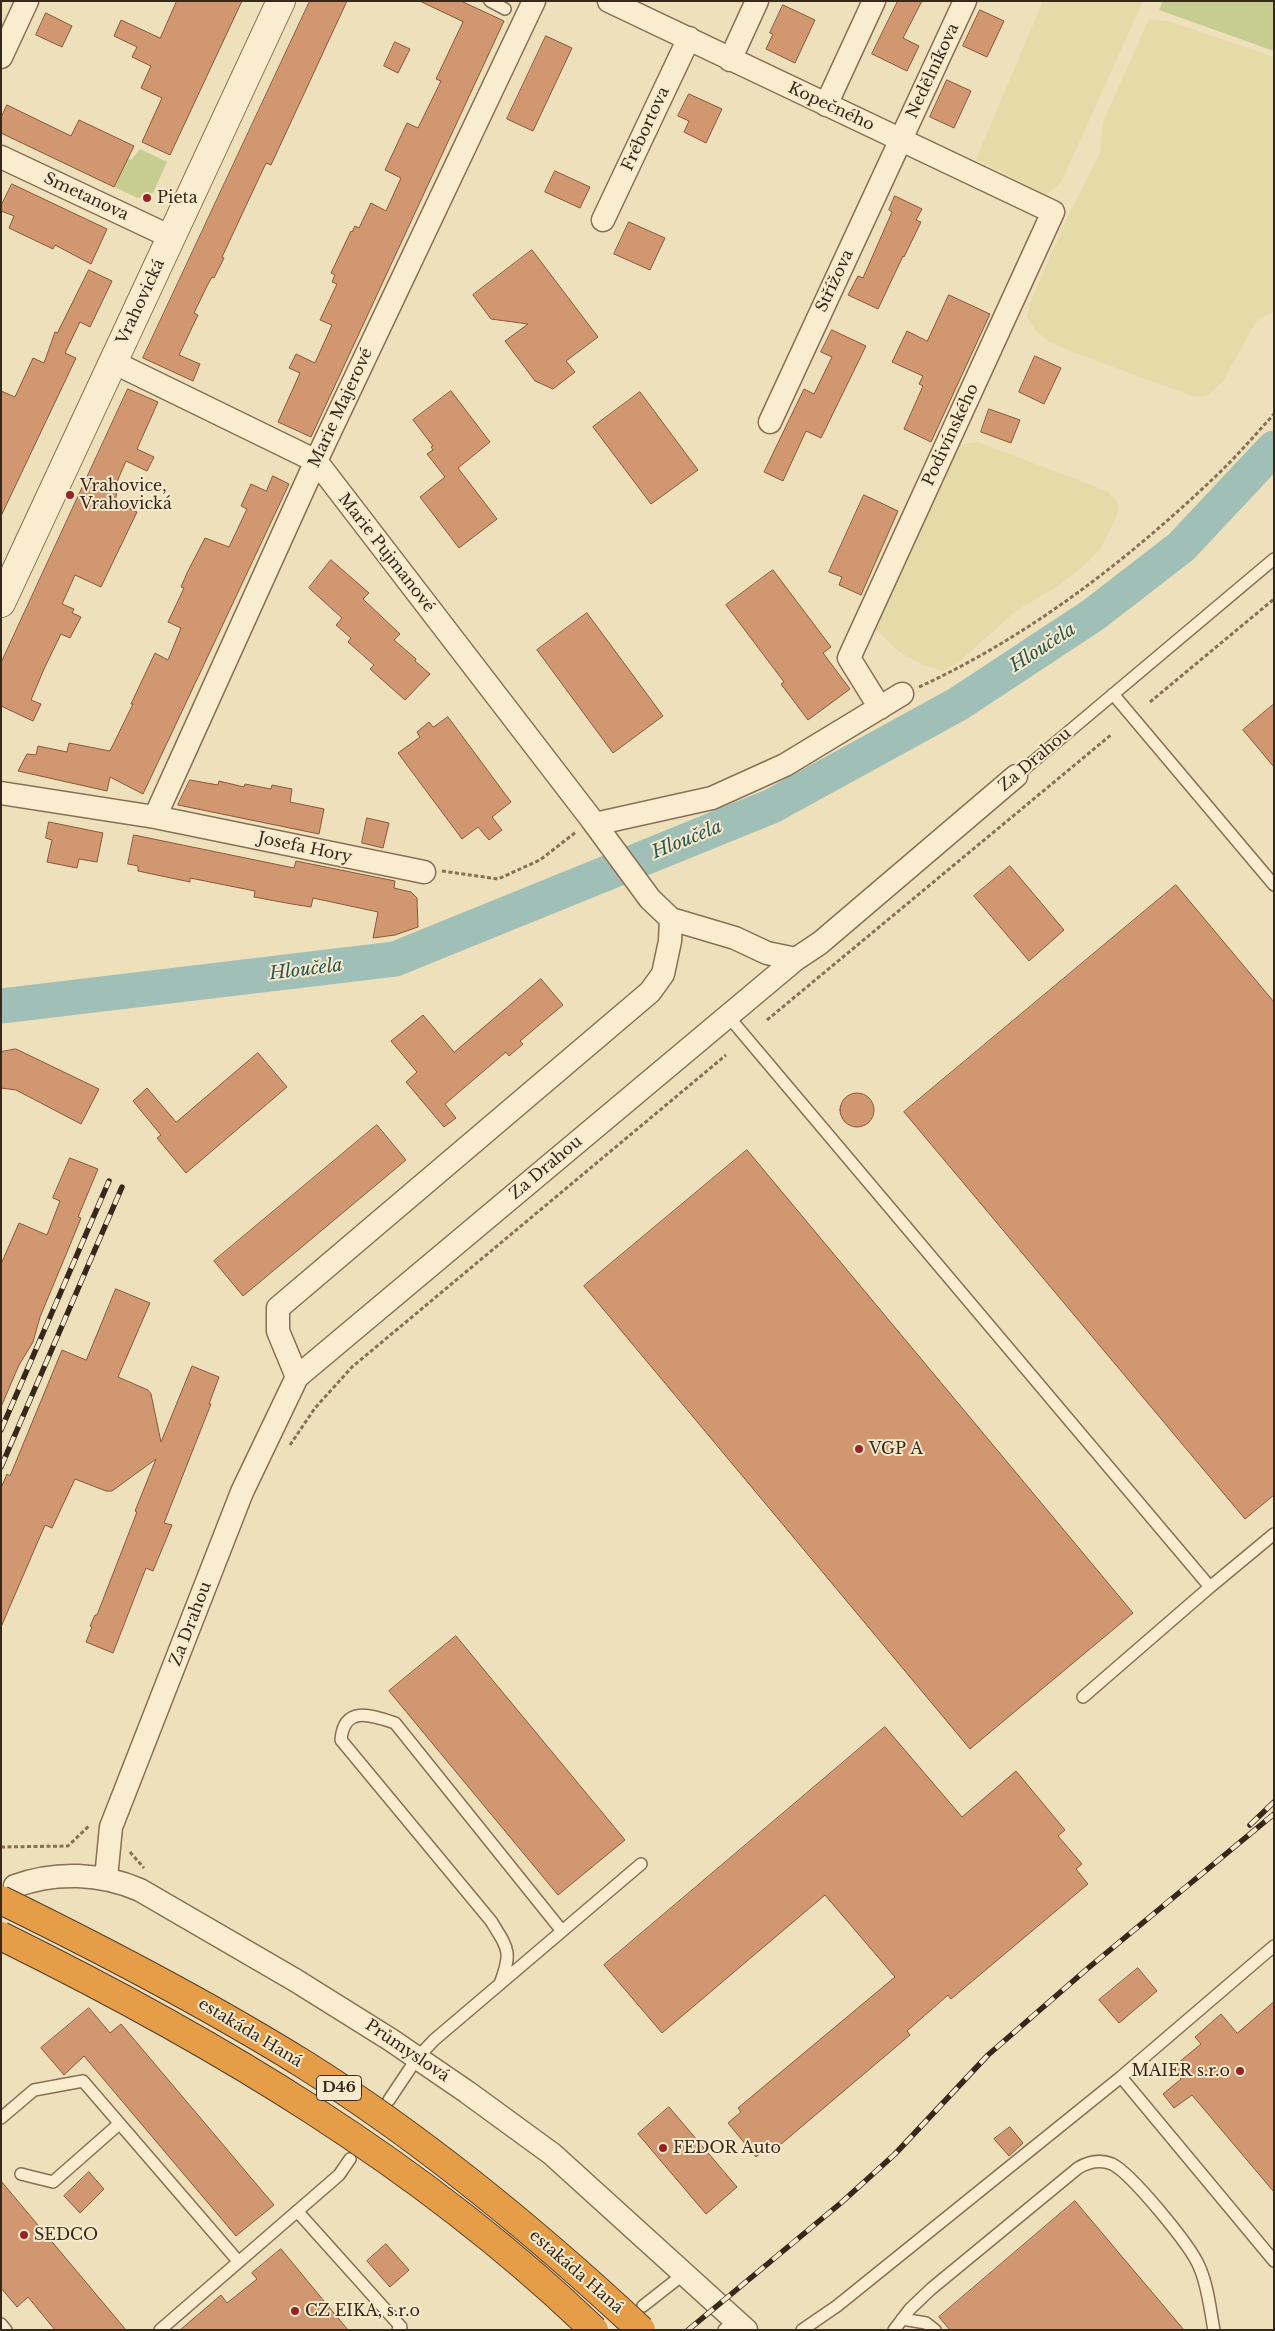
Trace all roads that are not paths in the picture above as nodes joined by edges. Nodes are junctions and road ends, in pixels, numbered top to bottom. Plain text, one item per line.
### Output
1 (27, 1) edge
2 (281, 1) edge
3 (490, 1) edge
4 (534, 1) edge
5 (609, 1) edge
6 (757, 1) edge
7 (874, 1) edge
8 (965, 1) edge
9 (505, 8) dead end
10 (689, 38) junction
11 (1, 57) edge
12 (730, 60) junction
13 (826, 105) junction
14 (901, 140) junction
15 (1, 157) edge
16 (1052, 212) joint
17 (603, 220) dead end
18 (171, 236) junction
19 (113, 362) junction
20 (770, 422) dead end
21 (316, 461) junction
22 (1274, 559) edge
23 (1, 602) edge
24 (902, 694) road end
25 (1113, 694) junction
26 (880, 708) junction
27 (1016, 776) joint
28 (1, 793) edge
29 (155, 817) junction
30 (594, 822) junction
31 (424, 872) road end
32 (1274, 885) edge
33 (672, 919) junction
34 (796, 959) junction
35 (728, 1016) junction
36 (297, 1377) junction
37 (1274, 1534) edge
38 (1210, 1587) junction
39 (1083, 1697) dead end
40 (642, 1864) dead end
41 (106, 1878) junction
42 (8, 1893) edge
43 (562, 1931) junction
44 (1, 1936) edge
45 (1274, 1946) edge
46 (500, 1984) junction
47 (417, 2058) junction
48 (1120, 2077) junction
49 (389, 2100) dead end
50 (1, 2118) edge
51 (119, 2124) junction
52 (350, 2159) dead end
53 (21, 2174) dead end
54 (297, 2211) junction
55 (1274, 2261) edge
56 (238, 2262) junction
57 (685, 2273) junction
58 (642, 2318) edge
59 (902, 2319) junction
60 (1, 2324) edge
61 (735, 2326) edge
62 (6, 2330) edge
63 (160, 2330) edge
64 (398, 2330) edge
65 (594, 2330) edge
66 (802, 2330) edge
67 (894, 2330) edge
68 (935, 2330) edge
69 (1214, 2330) edge

1 - 11 street
2 - 18 street, Vrahovická
3 - 9 lane
4 - 21 street, Marie Majerové
5 - 10 street, Kopečného
6 - 12 street
7 - 13 street
8 - 14 street, Nedělníkova
10 - 12 street, Kopečného
10 - 17 street, Frébortova
12 - 13 street, Kopečného
13 - 14 street, Kopečného
14 - 16 street, Kopečného
14 - 20 street, Střížova
15 - 18 street, Smetanova
16 - 26 street, Podivínského
18 - 19 street, Vrahovická
19 - 21 street, Marie Pujmanové
19 - 23 street, Vrahovická
21 - 29 street, Marie Majerové
21 - 30 street, Marie Pujmanové
22 - 25 lane, Za Drahou
24 - 26 street
25 - 27 lane, Za Drahou
25 - 32 lane
26 - 30 street
27 - 34 street, Za Drahou
28 - 29 street, Josefa Hory
29 - 31 street, Josefa Hory
30 - 33 street, Marie Pujmanové
33 - 34 street
33 - 36 street
34 - 35 street, Za Drahou
35 - 36 street, Za Drahou
35 - 38 lane
36 - 41 street, Za Drahou
37 - 38 lane
38 - 39 lane
40 - 43 lane
41 - 42 street, Průmyslová
41 - 47 street, Průmyslová
42 - 58 highway, estakáda Haná / D46, bridge
43 - 46 lane
43 - 46 lane
44 - 65 highway, estakáda Haná / D46, bridge
45 - 48 lane
46 - 47 lane
47 - 49 lane
47 - 57 street, Průmyslová
48 - 55 lane
48 - 66 lane
50 - 51 lane
51 - 53 lane
51 - 56 lane
52 - 54 lane
54 - 56 lane
54 - 64 lane
56 - 63 lane
57 - 58 lane
57 - 61 street, Průmyslová
59 - 67 lane
59 - 68 lane
59 - 69 lane
60 - 62 lane

